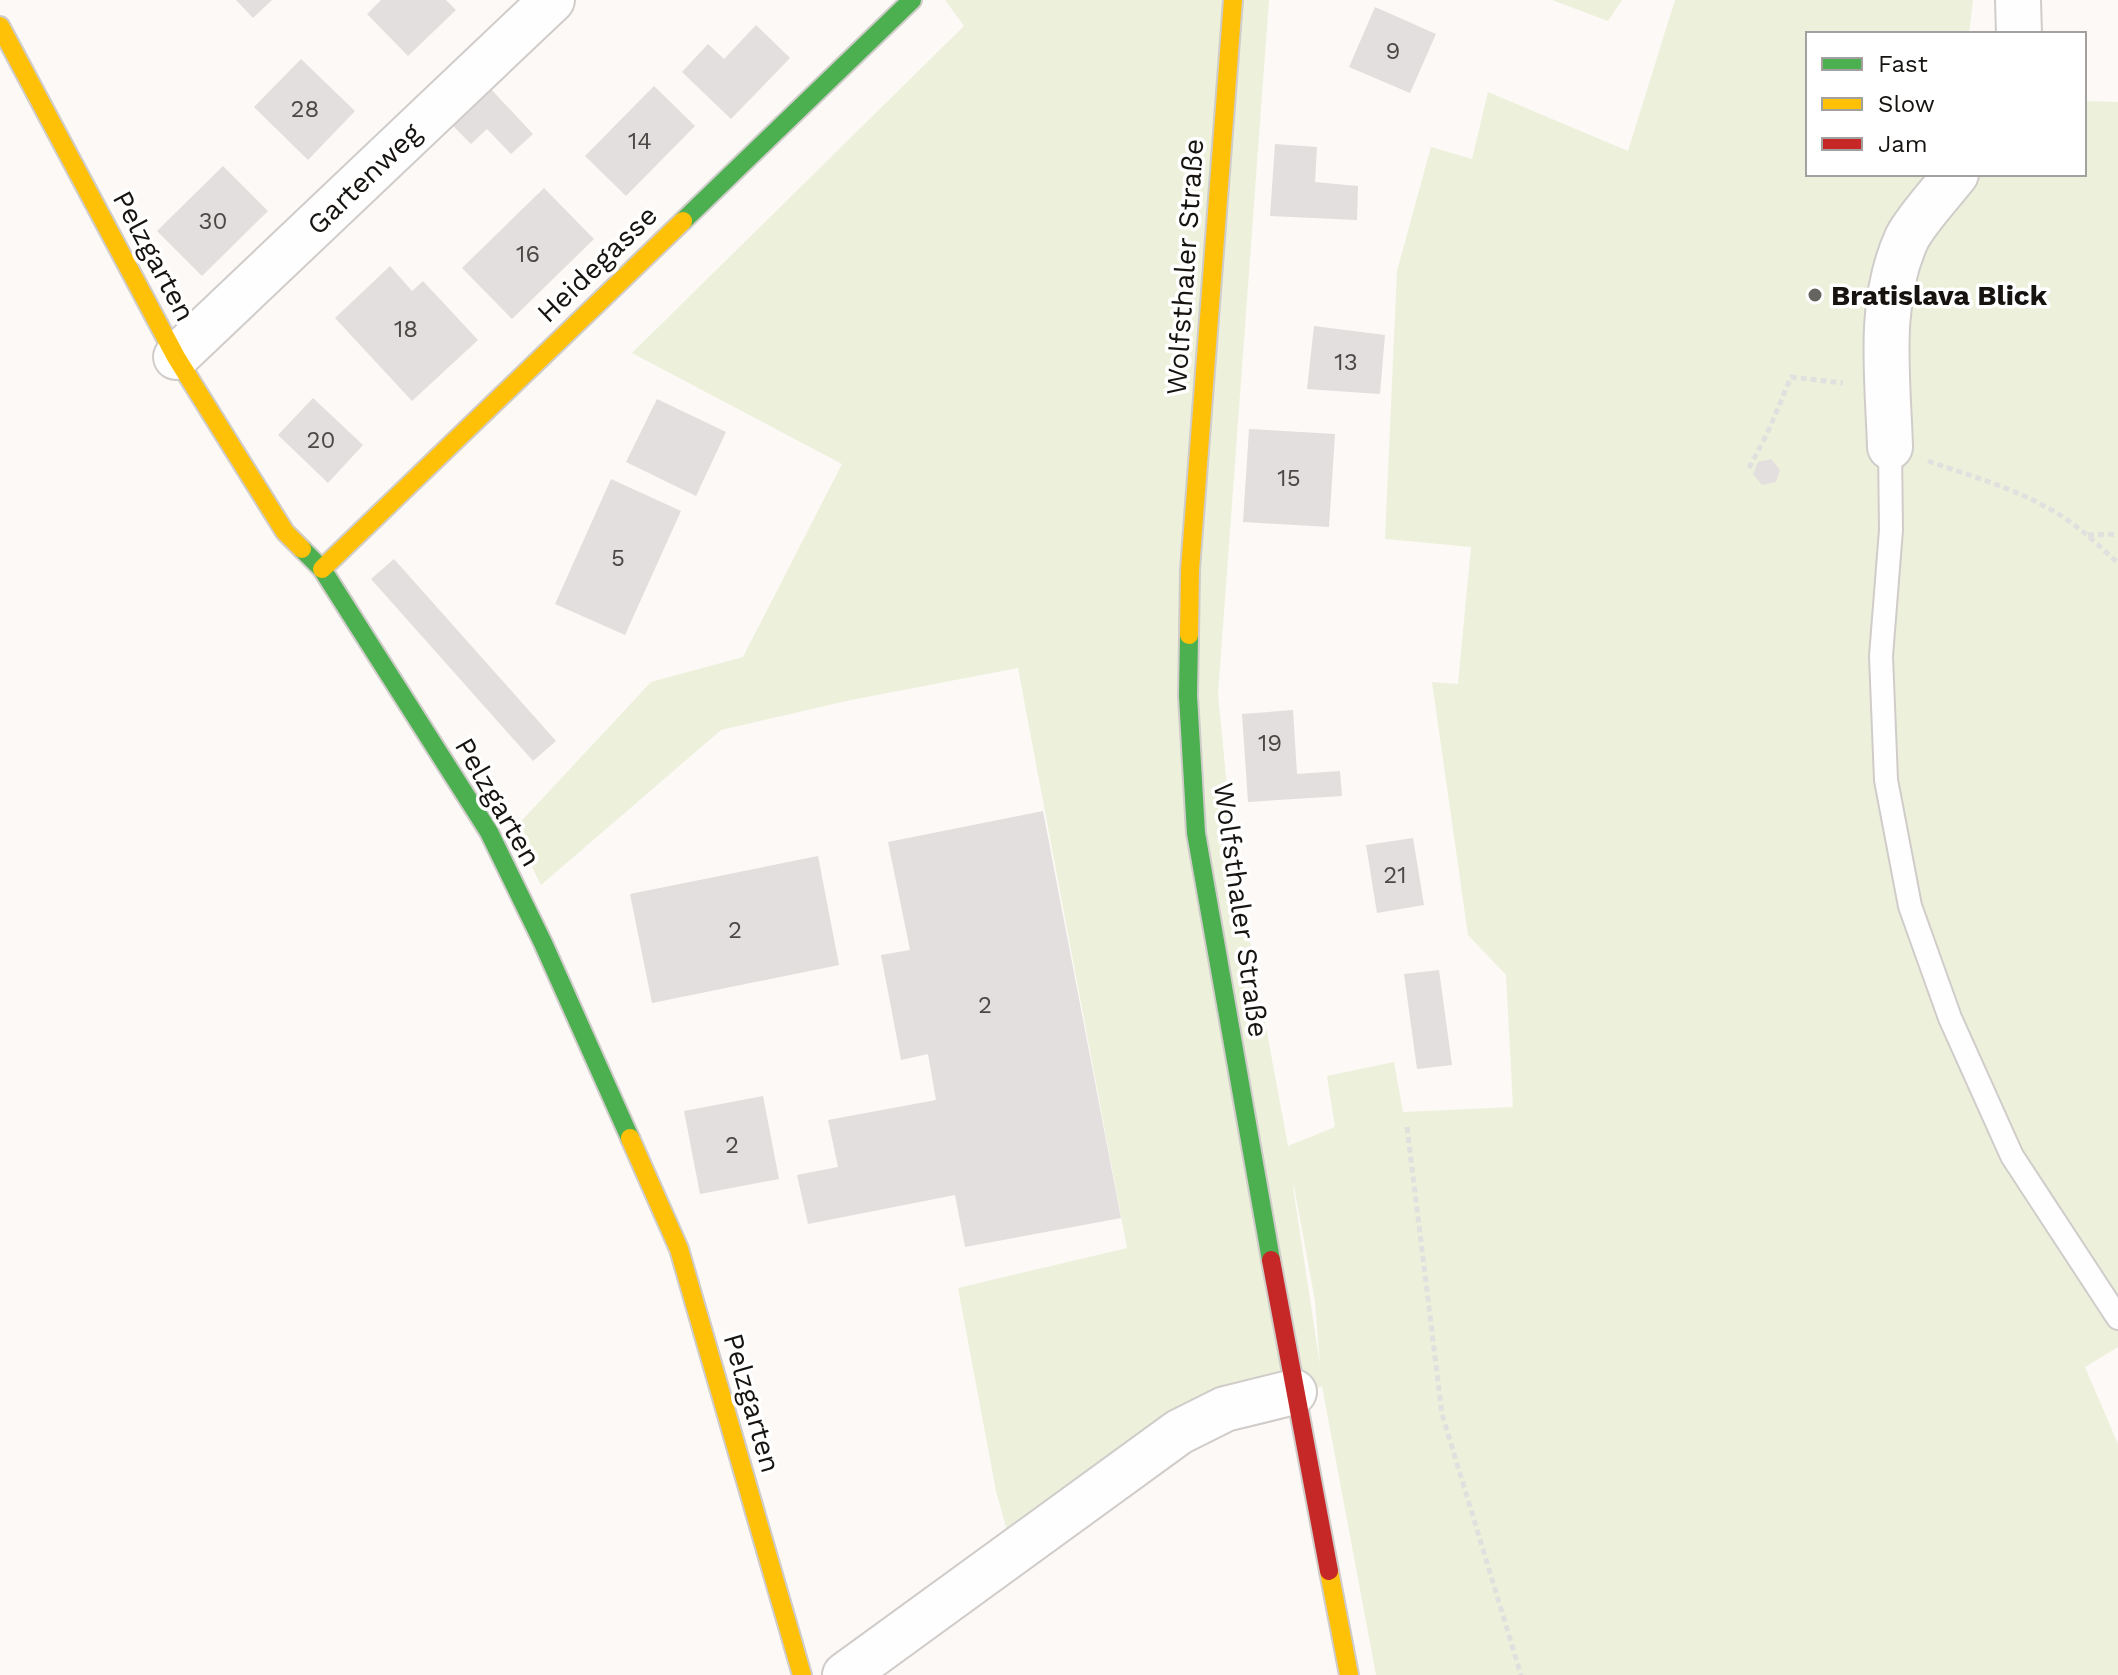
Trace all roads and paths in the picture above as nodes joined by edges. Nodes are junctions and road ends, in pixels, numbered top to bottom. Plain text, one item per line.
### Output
1 (552, 0) edge
2 (912, 0) edge
3 (1233, 0) edge
4 (2018, 0) edge
5 (0, 26) edge
6 (2019, 32) edge
7 (1954, 176) edge
8 (176, 357) junction
9 (1888, 383) junction
10 (1890, 447) junction
11 (1749, 468) dead end
12 (2118, 534) edge
13 (2087, 535) junction
14 (2118, 563) edge
15 (322, 569) junction
16 (1407, 1127) dead end
17 (2118, 1318) edge
18 (1294, 1392) junction
19 (802, 1675) edge
20 (845, 1675) edge
21 (1349, 1675) edge
22 (1521, 1675) edge

1 - 8 street, Gartenweg
2 - 15 street, Heidegasse
3 - 18 street, Wolfsthaler Straße
4 - 6 street
5 - 8 street, Pelzgarten
7 - 9 street
8 - 15 street, Pelzgarten
9 - 10 street
9 - 11 path
10 - 13 path
10 - 17 lane
12 - 13 path
13 - 14 path
15 - 19 street, Pelzgarten
16 - 22 path
18 - 20 street
18 - 21 street, Wolfsthaler Straße

